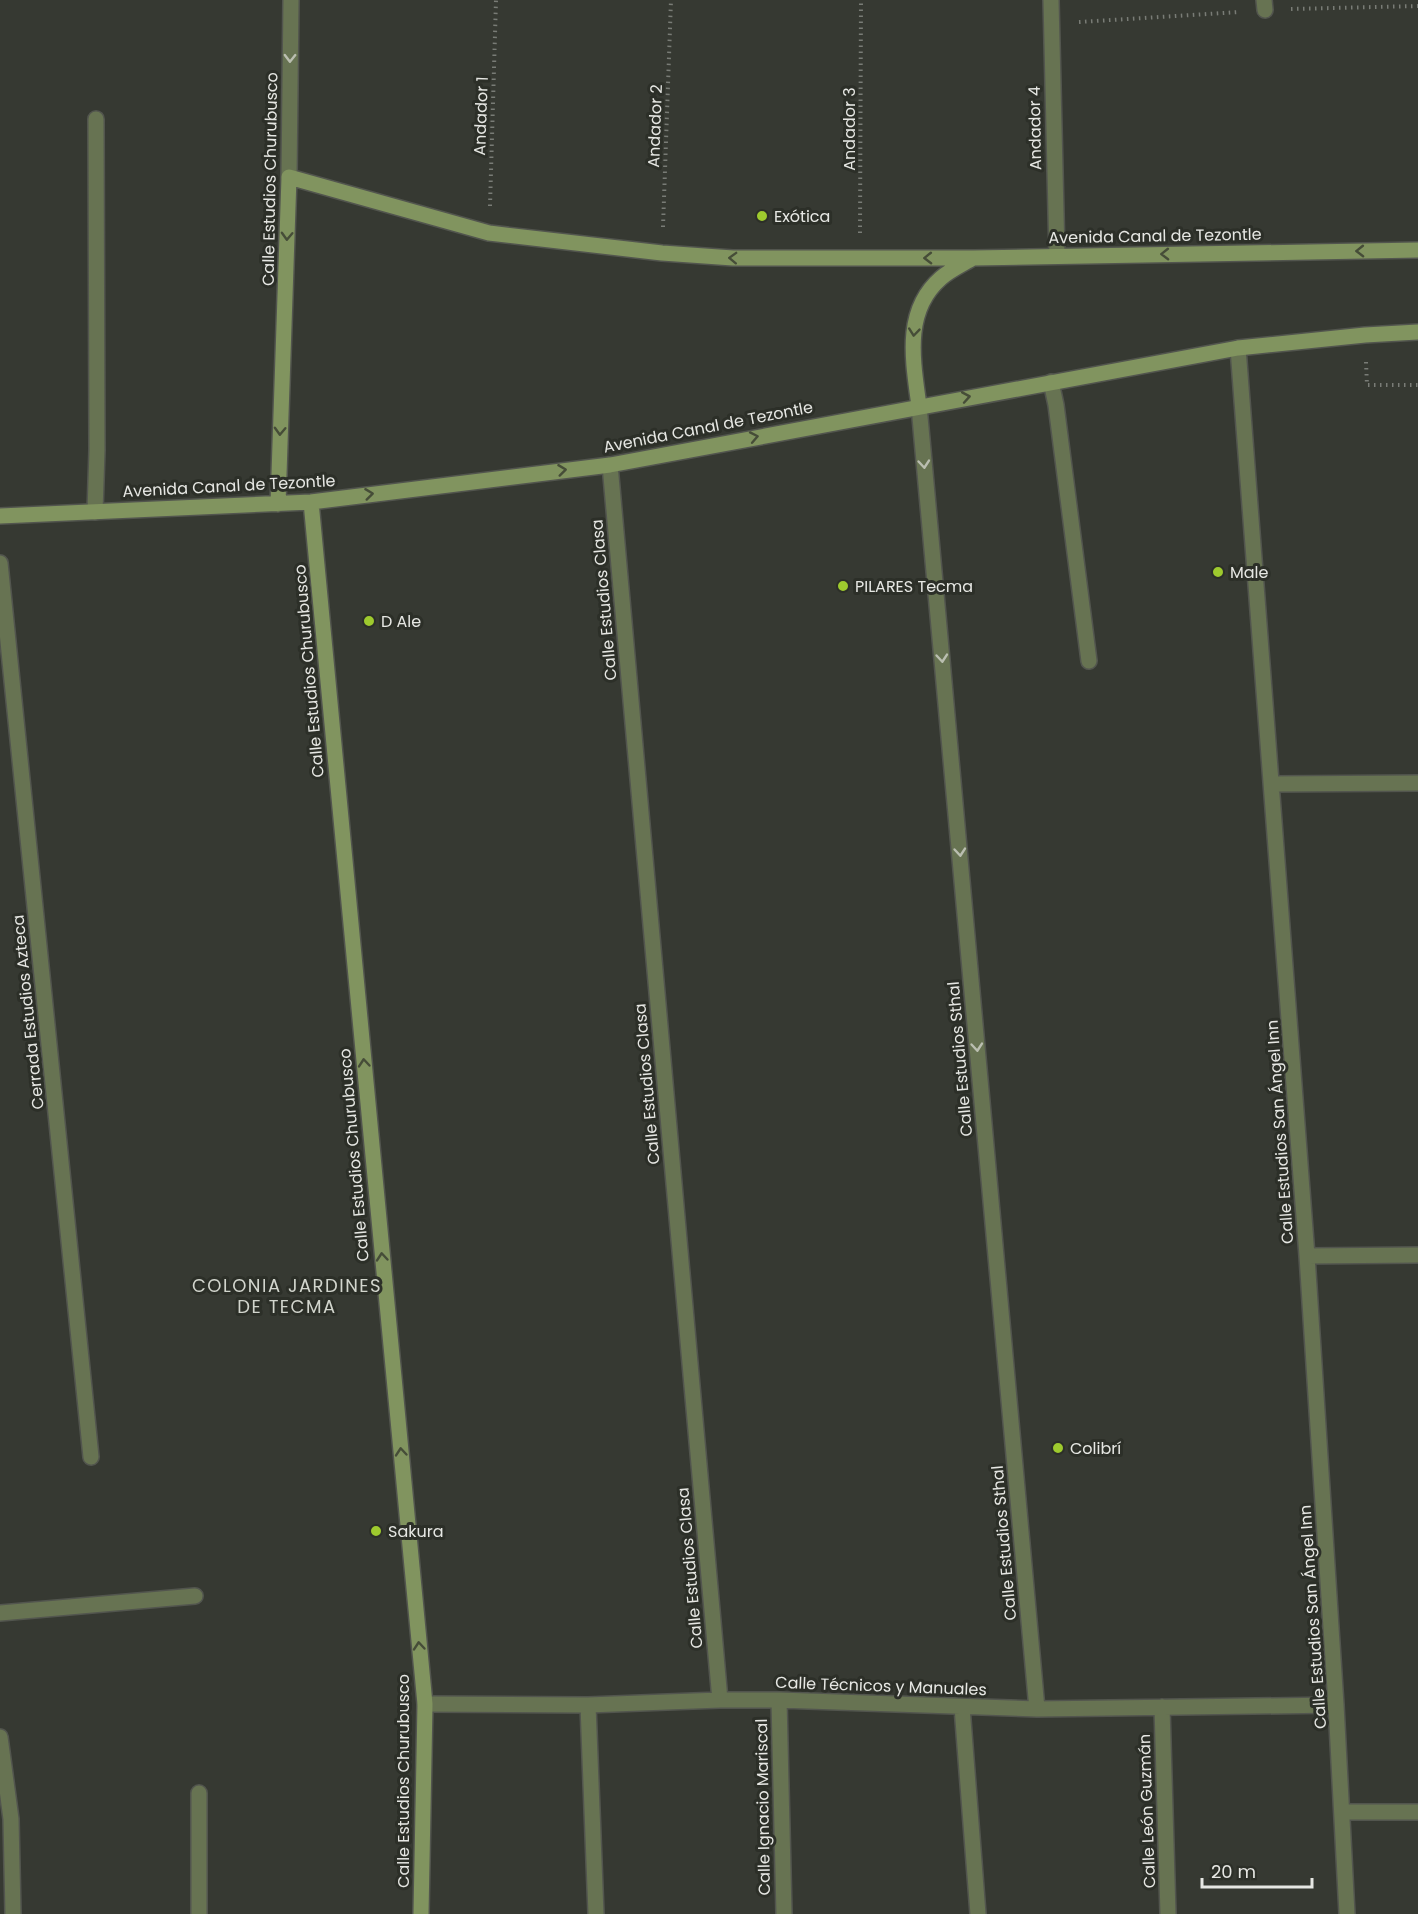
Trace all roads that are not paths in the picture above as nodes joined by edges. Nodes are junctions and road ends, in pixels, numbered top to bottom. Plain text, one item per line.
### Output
1 (291, 0) edge
2 (1051, 0) edge
3 (96, 119) dead end
4 (289, 177) junction
5 (1418, 250) edge
6 (1057, 256) junction
7 (973, 258) junction
8 (1418, 332) edge
9 (1238, 348) junction
10 (1051, 382) junction
11 (919, 406) junction
12 (610, 465) junction
13 (311, 501) junction
14 (278, 504) junction
15 (96, 512) junction
16 (0, 516) edge
17 (0, 563) edge
18 (1089, 661) dead end
19 (1418, 783) edge
20 (1273, 784) junction
21 (1418, 1254) edge
22 (1307, 1256) junction
23 (91, 1457) dead end
24 (195, 1596) dead end
25 (0, 1613) edge
26 (720, 1700) junction
27 (779, 1700) junction
28 (424, 1704) junction
29 (588, 1705) junction
30 (1336, 1705) junction
31 (962, 1707) junction
32 (1162, 1707) junction
33 (1037, 1709) junction
34 (0, 1737) edge
35 (199, 1793) dead end
36 (1343, 1812) junction
37 (1418, 1812) edge
38 (13, 1914) edge
39 (199, 1914) edge
40 (421, 1914) edge
41 (596, 1914) edge
42 (784, 1914) edge
43 (978, 1914) edge
44 (1168, 1914) edge
45 (1347, 1914) edge

1 -> 4 street, Calle Estudios Churubusco
2 - 6 street, Andador 4
3 - 15 street
7 -> 4 street, Avenida Canal de Tezontle
4 -> 14 street, Calle Estudios Churubusco
5 -> 6 street, Avenida Canal de Tezontle
6 - 7 street, Avenida Canal de Tezontle
7 -> 11 street
8 - 9 street, Avenida Canal de Tezontle
9 - 10 street, Avenida Canal de Tezontle
9 - 20 street, Calle Estudios San Ángel Inn
11 -> 10 street, Avenida Canal de Tezontle
10 - 18 street
12 -> 11 street, Avenida Canal de Tezontle
11 -> 33 street, Calle Estudios Sthal
13 -> 12 street, Avenida Canal de Tezontle
12 - 26 street, Calle Estudios Clasa
13 - 14 street, Avenida Canal de Tezontle
28 -> 13 street, Calle Estudios Churubusco
14 - 15 street, Avenida Canal de Tezontle
15 - 16 street, Avenida Canal de Tezontle
17 - 23 street, Cerrada Estudios Azteca
19 - 20 street
20 - 22 street, Calle Estudios San Ángel Inn
21 - 22 street
22 - 30 street, Calle Estudios San Ángel Inn
24 - 25 street
26 - 27 street, Calle Técnicos y Manuales
26 - 29 street, Calle Técnicos y Manuales
27 - 31 street, Calle Técnicos y Manuales
27 - 42 street, Calle Ignacio Mariscal
28 - 29 street, Calle Técnicos y Manuales
28 - 40 street, Calle Estudios Churubusco
29 - 41 street
30 - 32 street, Calle Técnicos y Manuales
30 - 36 street, Calle Estudios San Ángel Inn
31 - 33 street, Calle Técnicos y Manuales
31 - 43 street
32 - 33 street, Calle Técnicos y Manuales
32 - 44 street, Calle León Guzmán
34 - 38 street
35 - 39 street
36 - 37 street
36 - 45 street, Calle Estudios San Ángel Inn

